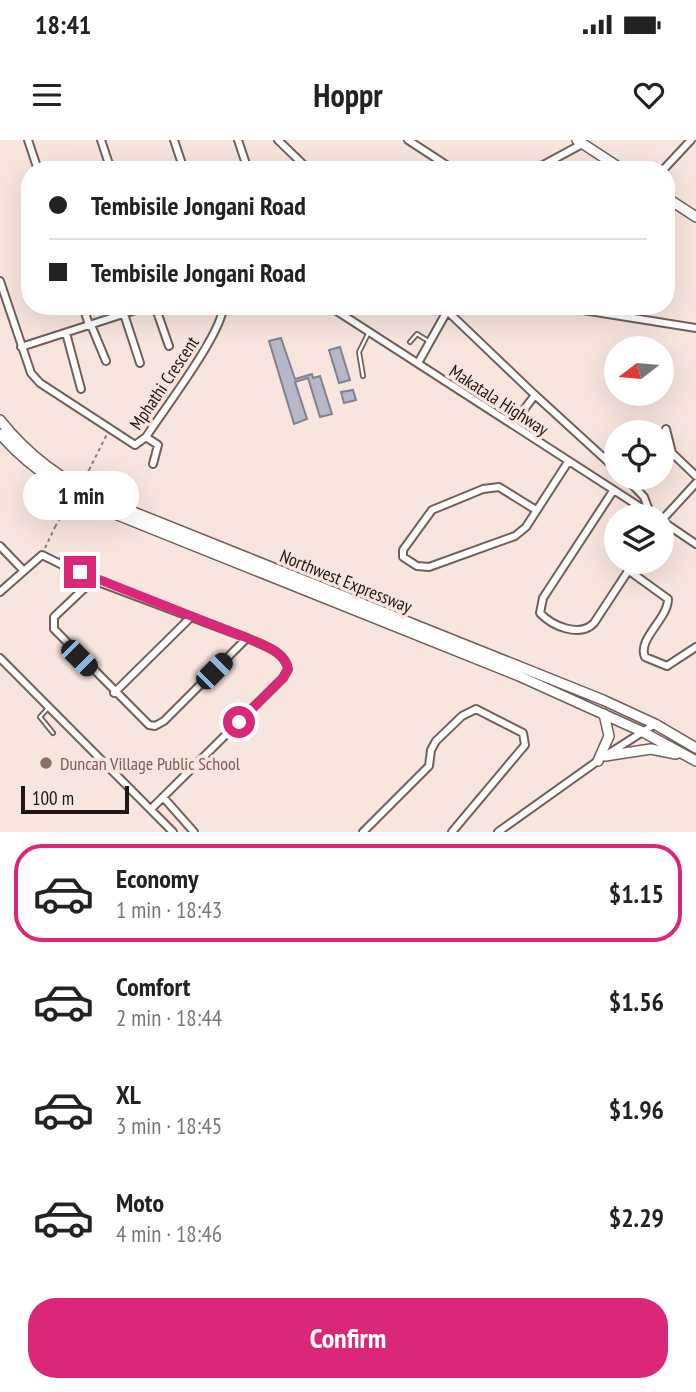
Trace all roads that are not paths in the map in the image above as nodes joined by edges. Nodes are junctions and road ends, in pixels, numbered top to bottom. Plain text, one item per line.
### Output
1 (28, 140) edge
2 (101, 140) edge
3 (174, 140) edge
4 (238, 140) edge
5 (278, 140) edge
6 (408, 140) edge
7 (691, 140) edge
8 (579, 142) edge
9 (35, 161) edge
10 (108, 161) edge
11 (181, 161) edge
12 (245, 161) edge
13 (300, 161) edge
14 (440, 161) edge
15 (548, 161) edge
16 (609, 161) edge
17 (671, 161) edge
18 (675, 203) edge
19 (696, 217) edge
20 (0, 281) edge
21 (86, 315) edge
22 (121, 315) edge
23 (124, 315) edge
24 (158, 315) edge
25 (221, 315) edge
26 (343, 315) edge
27 (444, 315) edge
28 (454, 315) edge
29 (615, 315) edge
30 (90, 325) junction
31 (696, 328) edge
32 (369, 332) junction
33 (66, 333) junction
34 (410, 342) dead end
35 (430, 342) junction
36 (169, 346) dead end
37 (21, 347) junction
38 (106, 361) dead end
39 (140, 363) dead end
40 (418, 363) junction
41 (363, 376) dead end
42 (81, 389) dead end
43 (535, 395) junction
44 (0, 420) edge
45 (513, 424) junction
46 (0, 434) edge
47 (146, 437) junction
48 (674, 455) edge
49 (604, 458) edge
50 (568, 462) junction
51 (153, 464) dead end
52 (696, 475) edge
53 (696, 483) edge
54 (613, 491) junction
55 (604, 504) edge
56 (634, 504) edge
57 (604, 505) edge
58 (674, 508) edge
59 (536, 510) junction
60 (674, 529) edge
61 (696, 544) edge
62 (0, 546) edge
63 (23, 570) junction
64 (625, 574) edge
65 (634, 574) edge
66 (93, 580) junction
67 (0, 592) edge
68 (190, 618) junction
69 (247, 638) junction
70 (696, 647) edge
71 (0, 658) edge
72 (114, 693) junction
73 (49, 707) junction
74 (603, 713) junction
75 (655, 724) junction
76 (643, 732) junction
77 (53, 733) dead end
78 (696, 748) edge
79 (601, 758) junction
80 (694, 760) edge
81 (163, 797) junction
82 (151, 809) junction
83 (173, 832) edge
84 (194, 832) edge
85 (363, 832) edge
86 (453, 832) edge
87 (498, 832) edge

1 - 9 street
2 - 10 street
3 - 11 street
4 - 12 street
5 - 13 street
6 - 14 street
7 - 17 street
8 - 15 street
8 - 16 main road
18 - 19 main road
20 - 37 street, Mphathi Crescent
21 - 30 street
22 - 30 street
23 - 39 street
24 - 36 street
25 - 47 street, Mphathi Crescent
26 - 32 street, Makatala Highway
27 - 35 street
28 - 43 street
29 - 31 street
30 - 33 street
30 - 38 street
32 - 40 street, Makatala Highway
32 - 41 lane
33 - 37 street
33 - 42 street
34 - 35 lane
35 - 40 street
37 - 47 street, Mphathi Crescent
40 - 45 street, Makatala Highway
43 - 45 street
43 - 49 street
44 - 75 main road, Northwest Expressway
45 - 50 street, Makatala Highway
46 - 74 main road, Northwest Expressway
47 - 51 street
48 - 52 street
50 - 54 street, Makatala Highway
50 - 59 street
53 - 58 street
54 - 55 street
54 - 56 street, Makatala Highway
57 - 64 street
59 - 59 street
60 - 61 street
62 - 63 street
63 - 66 street
63 - 67 street
65 - 70 street
66 - 68 street
66 - 72 street
68 - 69 street
68 - 72 street
69 - 72 street
69 - 81 street
71 - 73 street
73 - 77 lane
73 - 82 street
74 - 76 main road, Northwest Expressway
74 - 79 main road
75 - 76 street
75 - 78 main road, Northwest Expressway
76 - 79 street
76 - 80 main road, Northwest Expressway
79 - 80 main road
79 - 87 street
81 - 82 street
81 - 84 street
82 - 83 street
85 - 86 street

